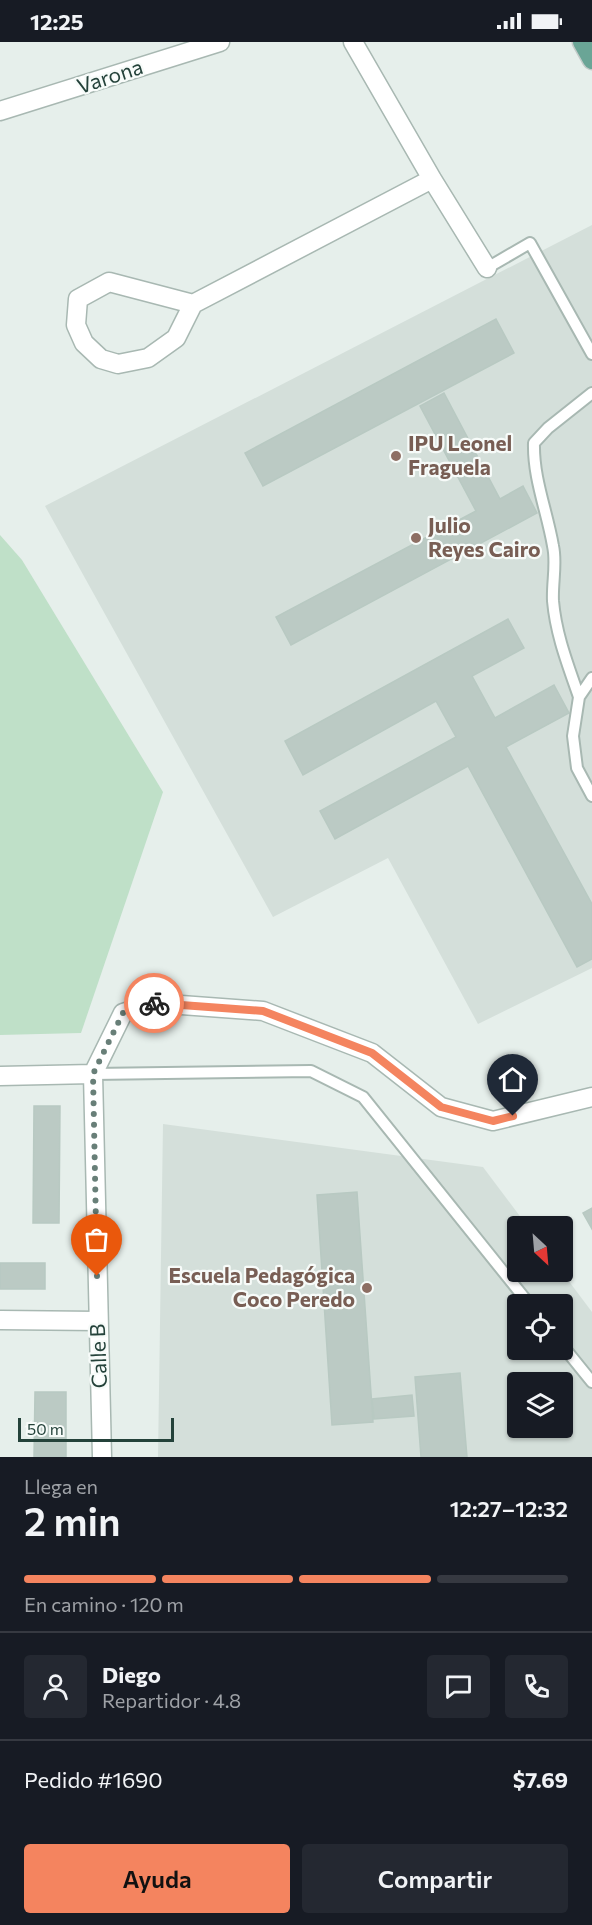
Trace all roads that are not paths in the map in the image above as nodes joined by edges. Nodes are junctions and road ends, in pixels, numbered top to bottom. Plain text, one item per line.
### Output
1 (220, 42) edge
2 (353, 42) edge
3 (582, 42) edge
4 (592, 60) edge
5 (0, 111) edge
6 (432, 179) junction
7 (488, 268) joint
8 (193, 304) junction
9 (592, 354) edge
10 (592, 393) edge
11 (592, 678) edge
12 (579, 697) junction
13 (592, 796) edge
14 (93, 1074) junction
15 (0, 1076) edge
16 (592, 1097) edge
17 (521, 1294) edge
18 (0, 1320) edge
19 (98, 1321) junction
20 (573, 1359) edge
21 (592, 1382) edge
22 (102, 1457) edge

1 - 5 street, Varona
2 - 6 street
3 - 4 main road
6 - 7 street
6 - 8 street
7 - 9 lane
8 - 8 street
10 - 12 lane
11 - 12 lane
12 - 13 lane
14 - 15 street
14 - 16 street
14 - 17 lane
14 - 19 street, Calle B
18 - 19 street
19 - 22 street, Calle B
20 - 21 lane

